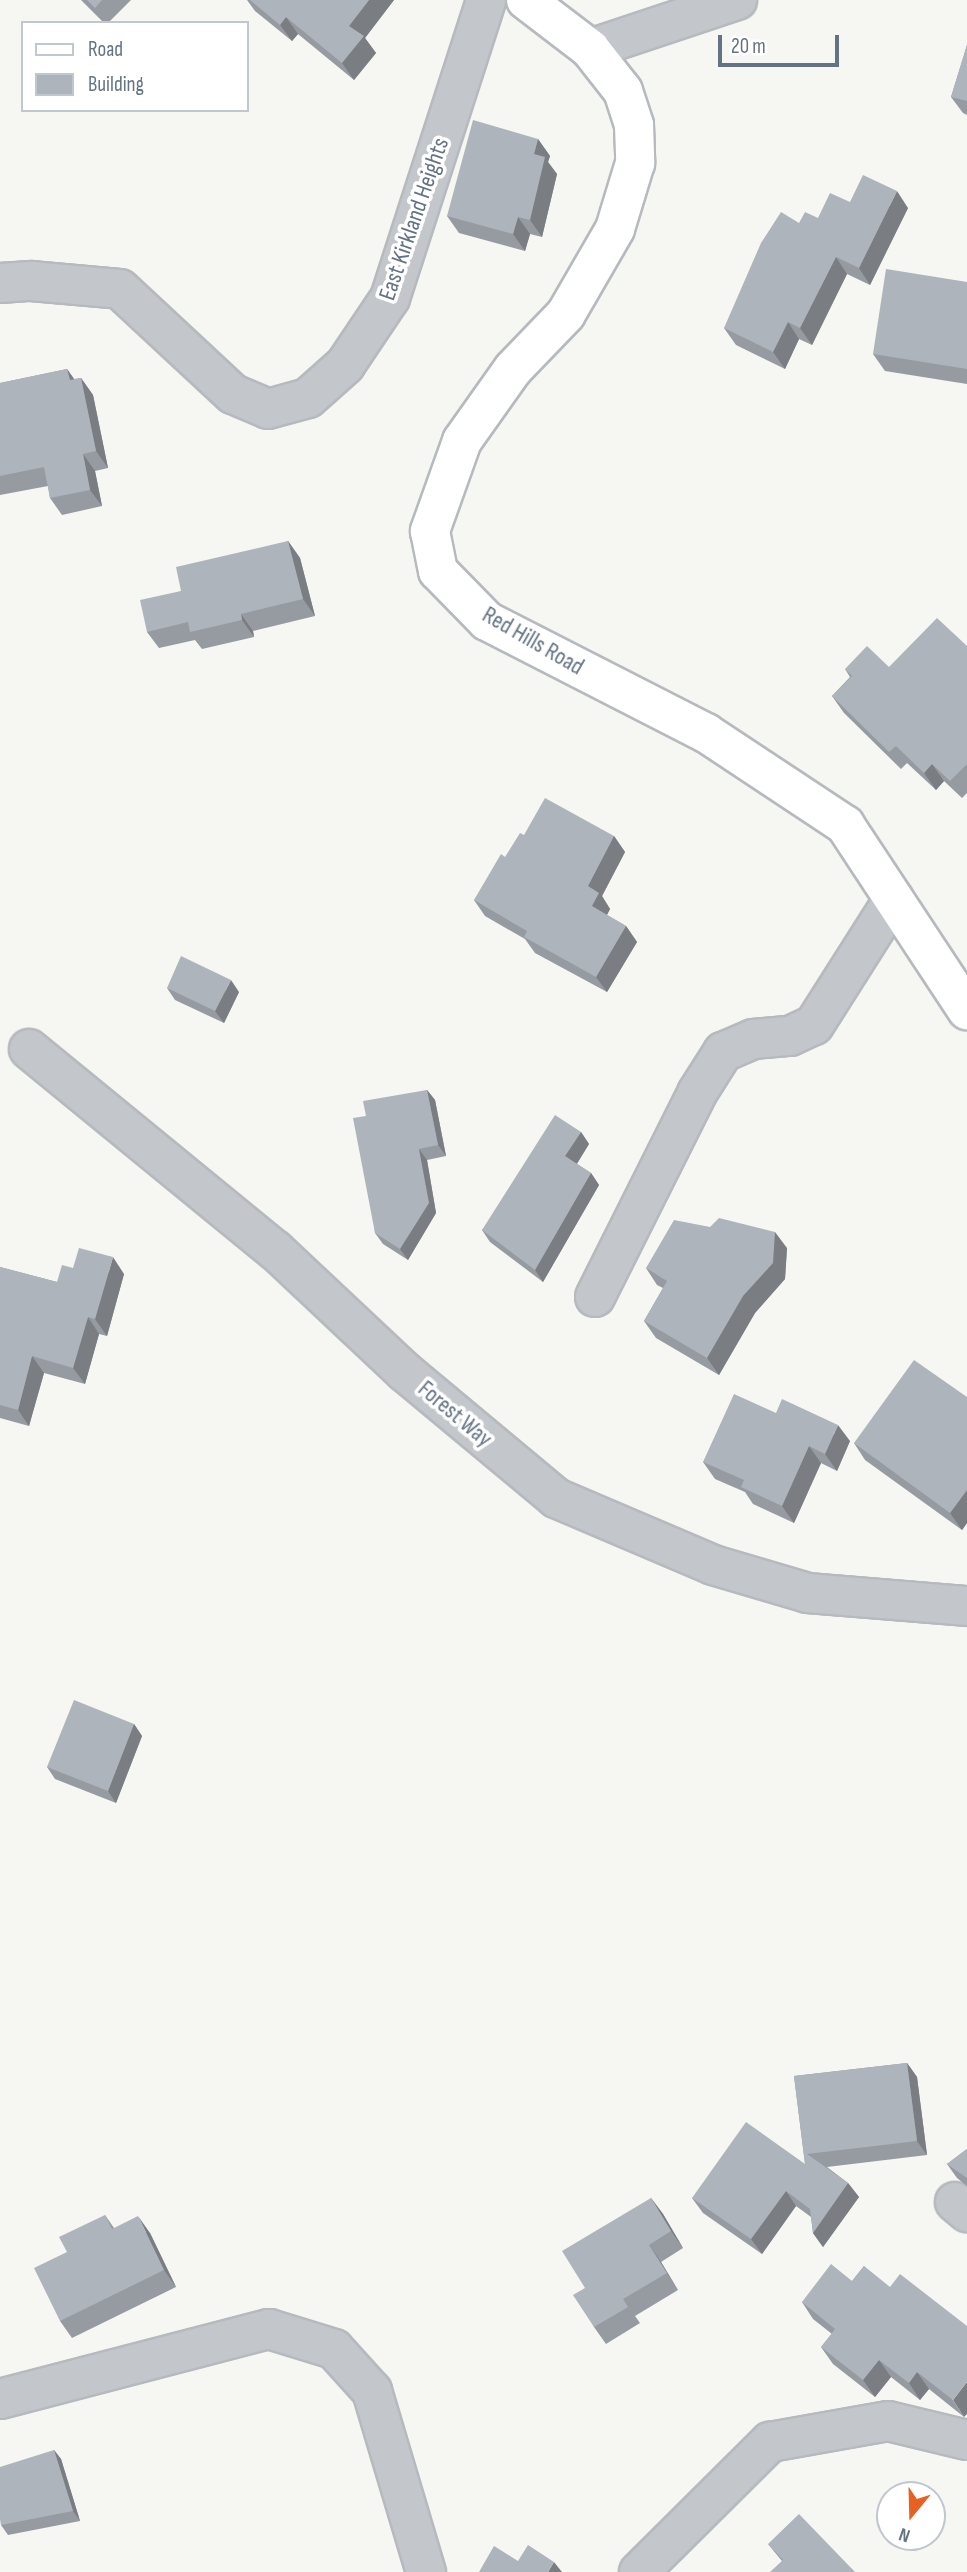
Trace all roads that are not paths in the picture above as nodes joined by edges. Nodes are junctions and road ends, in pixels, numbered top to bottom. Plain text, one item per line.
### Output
1 (486, 0) edge
2 (526, 0) edge
3 (737, 0) edge
4 (590, 49) junction
5 (0, 283) edge
6 (894, 899) junction
7 (967, 1010) edge
8 (29, 1049) dead end
9 (596, 1297) dead end
10 (967, 1606) edge
11 (0, 2399) edge
12 (967, 2440) edge
13 (426, 2572) edge
14 (639, 2572) edge

1 - 5 street, East Kirkland Heights
2 - 4 main road, Red Hills Road
3 - 4 street
4 - 6 main road, Red Hills Road
6 - 7 main road, Red Hills Road
6 - 9 street
8 - 10 street, Forest Way
11 - 13 street
12 - 14 street

